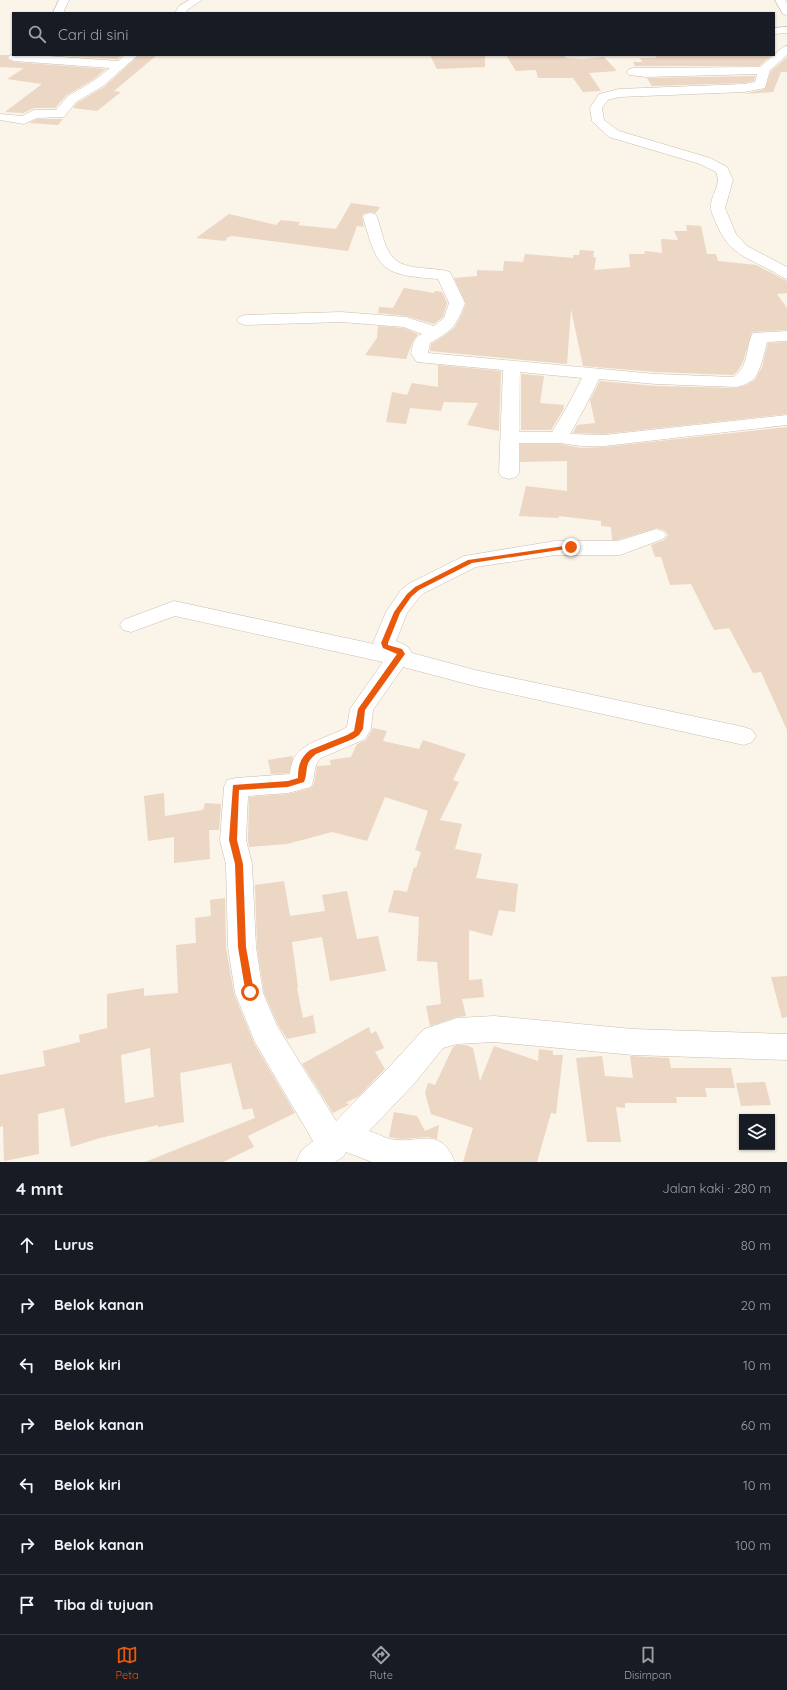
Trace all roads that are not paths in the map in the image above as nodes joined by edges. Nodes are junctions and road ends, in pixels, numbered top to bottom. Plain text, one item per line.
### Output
1 (64, 0) edge
2 (197, 0) edge
3 (780, 0) edge
4 (58, 12) edge
5 (181, 12) edge
6 (787, 12) edge
7 (775, 21) edge
8 (787, 21) edge
9 (787, 30) edge
10 (775, 31) edge
11 (787, 49) edge
12 (131, 56) edge
13 (14, 57) dead end
14 (121, 64) junction
15 (763, 71) junction
16 (634, 92) junction
17 (3, 109) edge
18 (370, 217) dead end
19 (787, 274) edge
20 (246, 320) dead end
21 (436, 333) junction
22 (787, 336) edge
23 (512, 366) junction
24 (593, 373) junction
25 (787, 420) edge
26 (560, 437) junction
27 (509, 438) junction
28 (509, 473) dead end
29 (656, 535) dead end
30 (131, 625) dead end
31 (400, 658) junction
32 (744, 736) dead end
33 (787, 1047) edge
34 (329, 1148) edge
35 (439, 1162) edge

1 - 4 street
2 - 5 street
3 - 6 street
7 - 8 street
9 - 10 street
11 - 15 street
12 - 14 street
13 - 14 street
14 - 17 street
15 - 16 street
15 - 16 street
16 - 19 street
18 - 21 street
20 - 21 street
21 - 23 street
22 - 24 street
23 - 24 street
23 - 27 street
24 - 26 street
25 - 26 street
26 - 27 street
27 - 28 street
29 - 31 street
30 - 31 street
31 - 32 street
31 - 34 street
33 - 34 street
34 - 35 street

